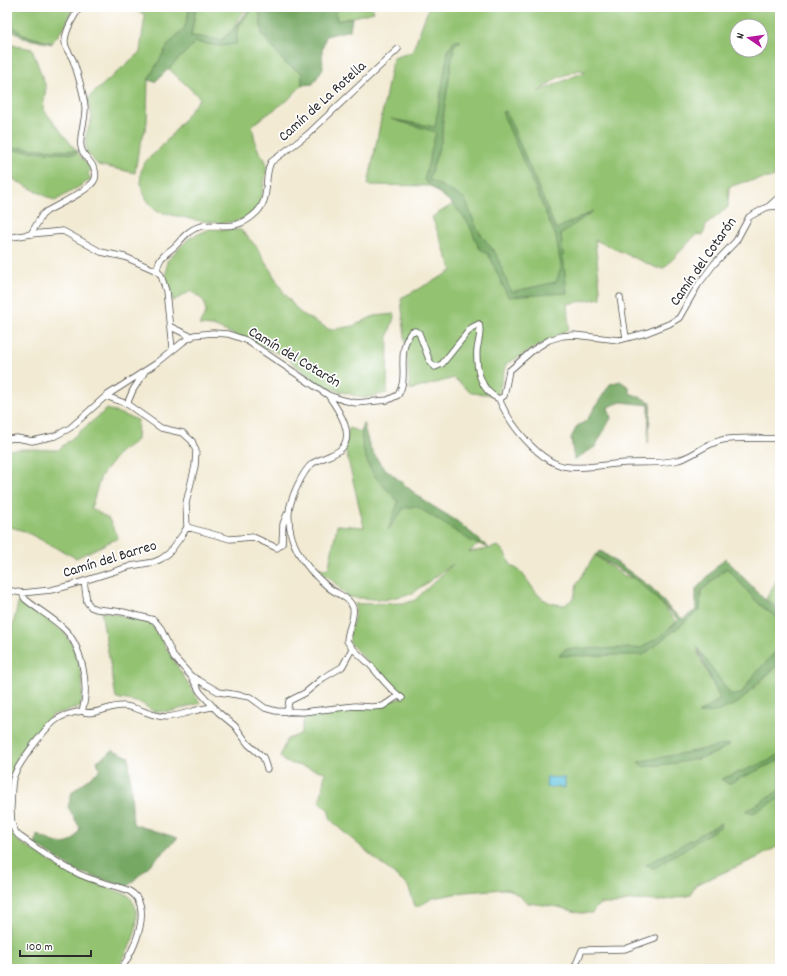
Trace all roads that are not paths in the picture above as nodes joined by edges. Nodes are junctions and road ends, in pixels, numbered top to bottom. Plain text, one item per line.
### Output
1 (80, 7) edge
2 (398, 49) dead end
3 (780, 196) edge
4 (780, 206) edge
5 (767, 207) junction
6 (31, 234) junction
7 (7, 238) edge
8 (157, 271) junction
9 (620, 297) dead end
10 (171, 327) junction
11 (192, 337) junction
12 (626, 338) junction
13 (172, 349) junction
14 (146, 370) junction
15 (328, 395) junction
16 (106, 396) junction
17 (498, 400) junction
18 (127, 404) junction
19 (780, 438) edge
20 (7, 439) edge
21 (289, 513) junction
22 (187, 527) junction
23 (84, 581) junction
24 (7, 590) edge
25 (22, 592) junction
26 (352, 649) junction
27 (191, 676) junction
28 (214, 707) junction
29 (82, 711) junction
30 (287, 712) junction
31 (267, 769) dead end
32 (656, 938) dead end
33 (122, 969) edge
34 (574, 969) edge

1 - 6 street
2 - 8 street, Camín de La Rotella
3 - 5 street
4 - 5 street, Camín del Cotarón
5 - 12 street, Camín del Cotarón
6 - 7 street
6 - 8 street
8 - 10 street
9 - 12 street
10 - 11 street
10 - 13 street
11 - 13 street, Camín del Cotarón
11 - 15 street, Camín del Cotarón
12 - 17 street, Camín del Cotarón
13 - 14 street, Camín del Cotarón
14 - 16 street, Camín del Cotarón
14 - 18 street
15 - 17 street, Camín del Cotarón
15 - 21 street
16 - 18 street
16 - 20 street, Camín del Cotarón
17 - 19 street
18 - 22 street
21 - 22 street
21 - 26 street
22 - 23 street, Camín del Barreo
23 - 25 street, Camín del Barreo
23 - 27 street
24 - 25 street, Camín del Barreo
25 - 29 street
26 - 30 street
26 - 30 street
27 - 28 street
27 - 30 street
28 - 29 street
28 - 31 street
29 - 33 street
32 - 34 street

